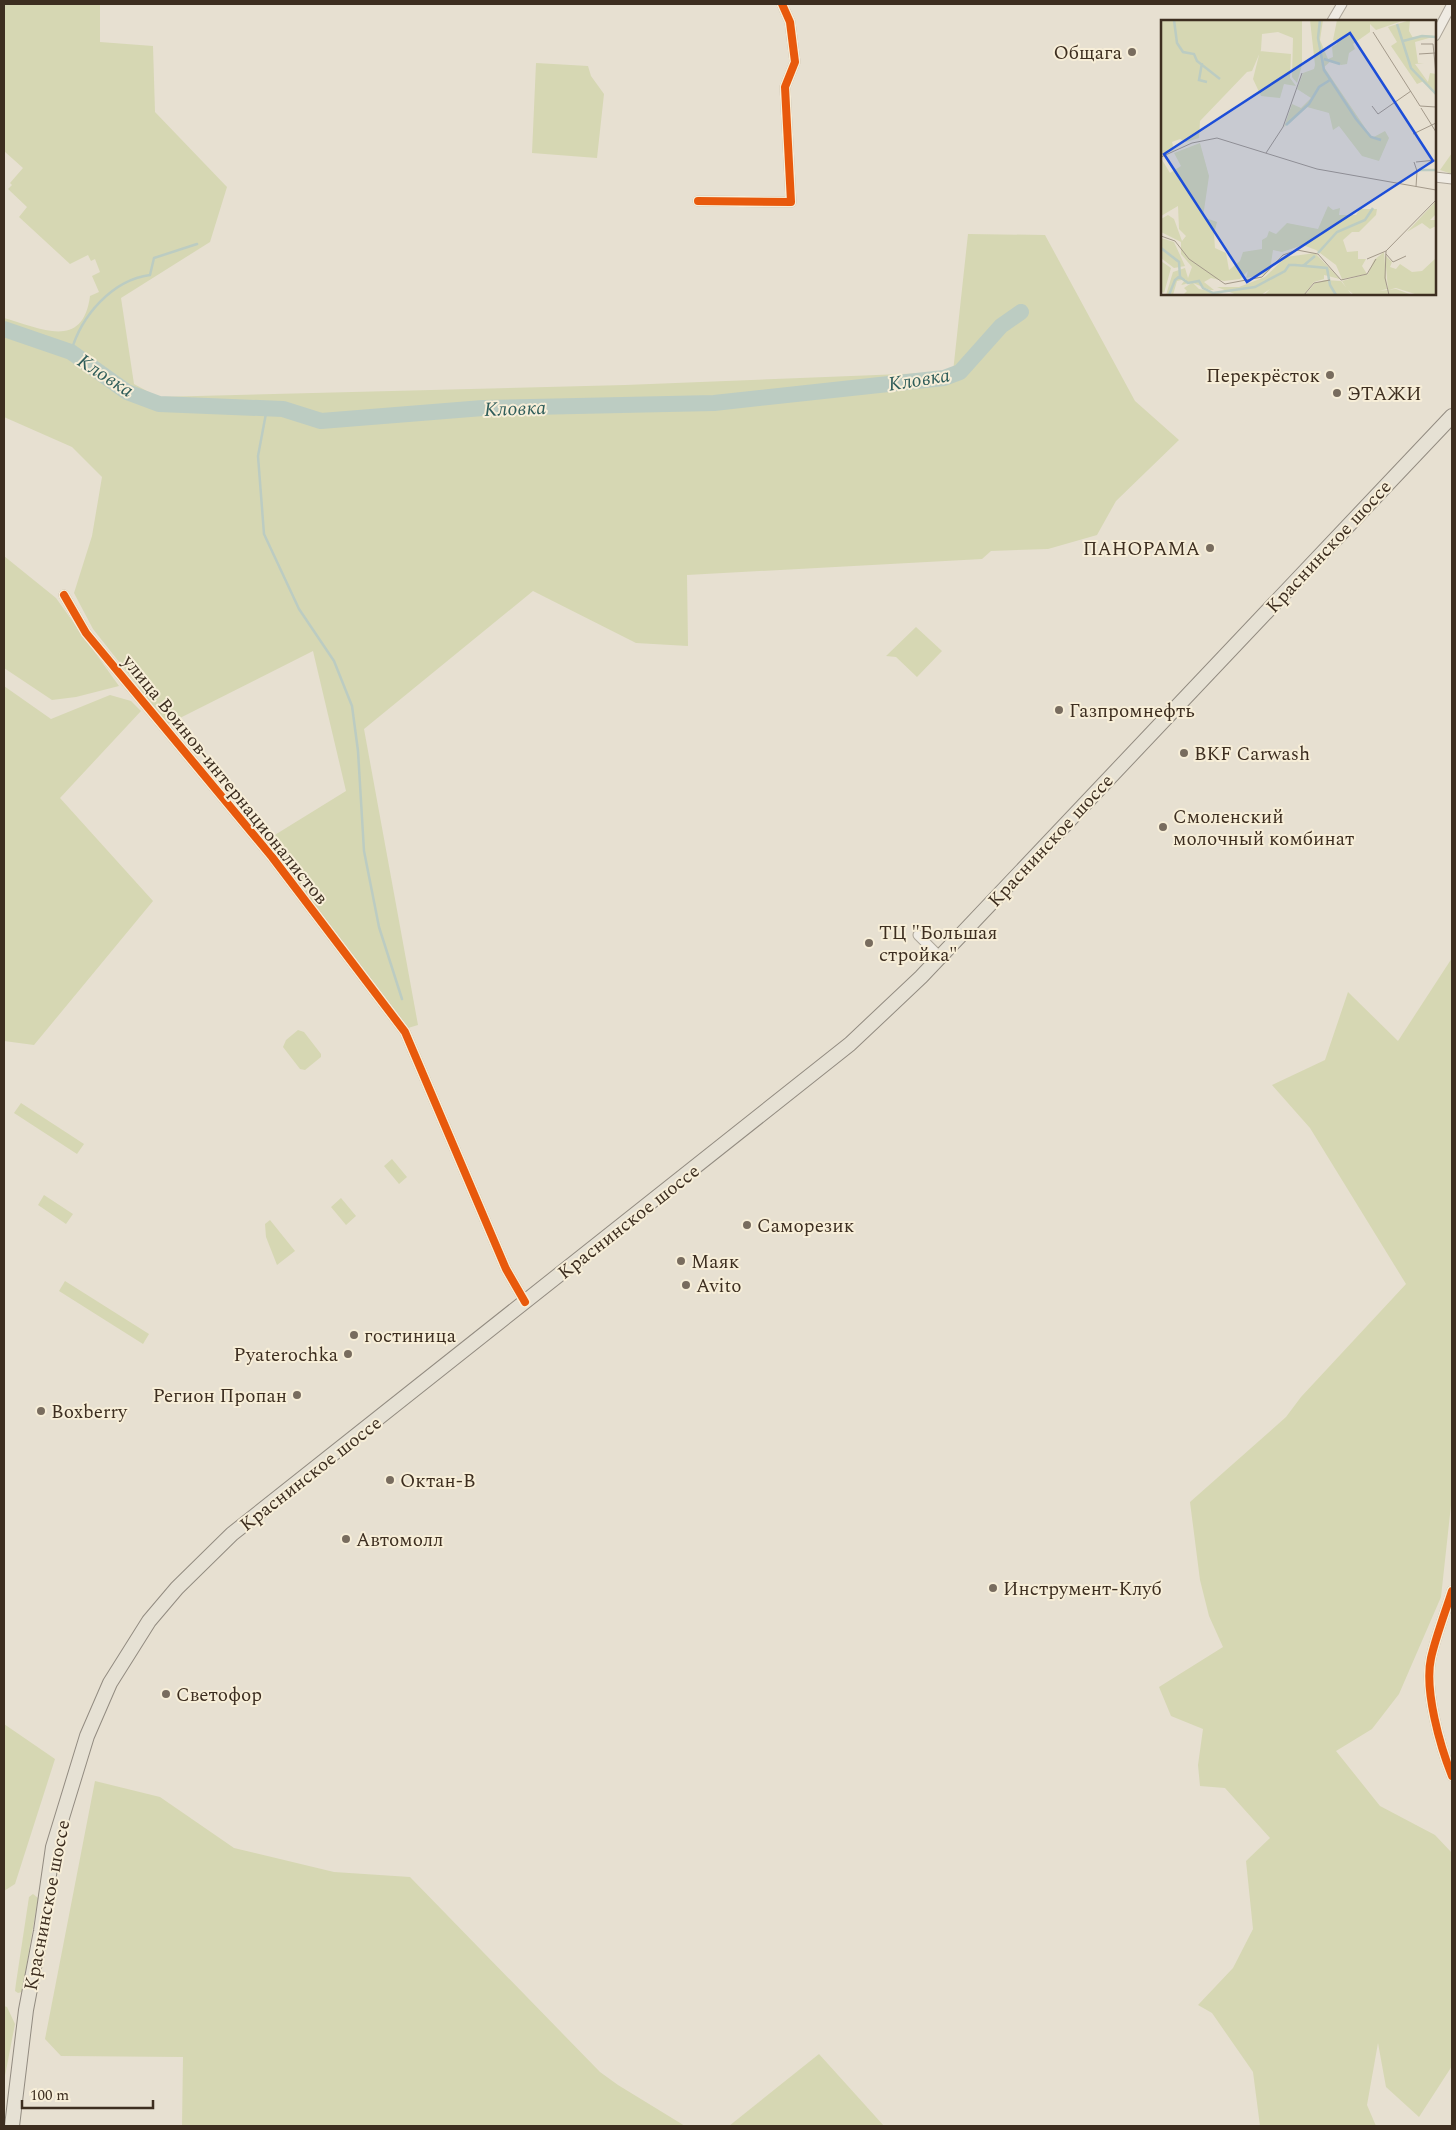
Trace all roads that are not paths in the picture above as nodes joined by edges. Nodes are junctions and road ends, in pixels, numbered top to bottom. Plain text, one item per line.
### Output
1 (782, 4) edge
2 (1342, 4) edge
3 (1452, 4) edge
4 (1333, 20) edge
5 (1436, 34) edge
6 (1436, 177) edge
7 (1452, 179) edge
8 (698, 201) dead end
9 (1452, 416) edge
10 (64, 595) dead end
11 (918, 935) dead end
12 (940, 957) junction
13 (525, 1302) junction
14 (1452, 1591) edge
15 (1452, 1776) edge
16 (12, 2126) edge

1 - 8 street
2 - 4 street
3 - 5 street
6 - 7 street
9 - 12 main road, Краснинское шоссе
10 - 13 street, улица Воинов-интернационалистов
11 - 12 street
12 - 13 main road, Краснинское шоссе
13 - 16 main road, Краснинское шоссе
14 - 15 street

